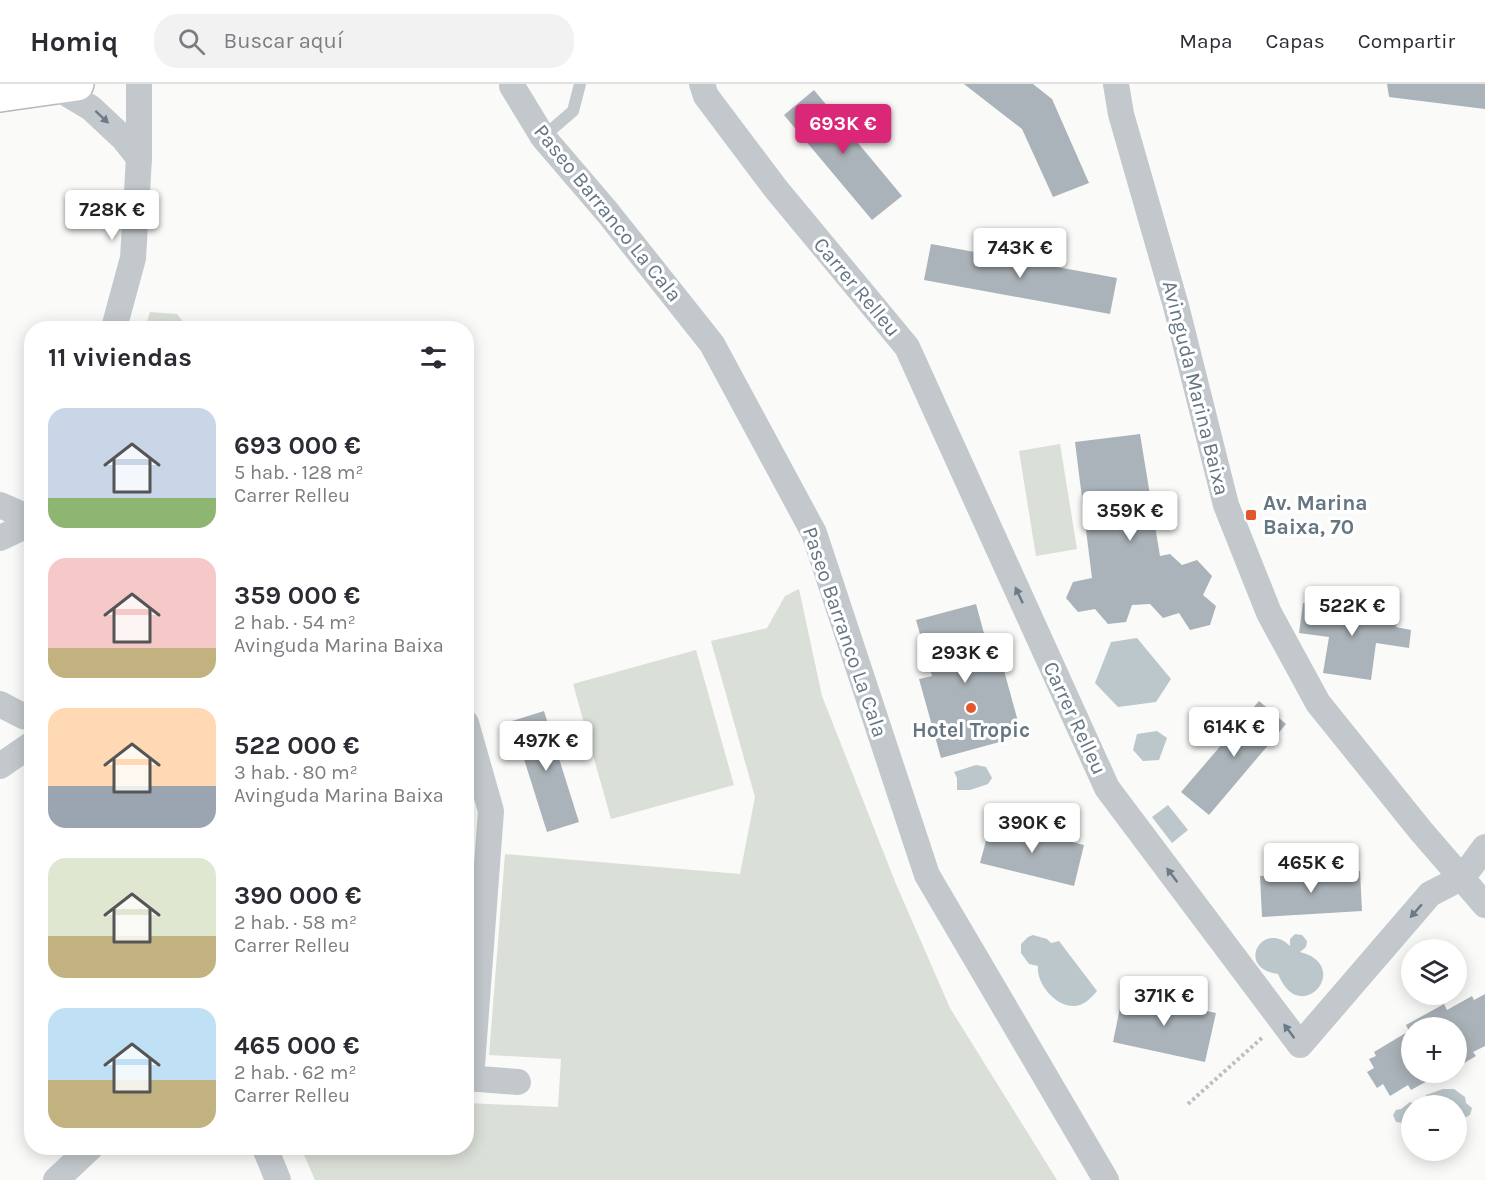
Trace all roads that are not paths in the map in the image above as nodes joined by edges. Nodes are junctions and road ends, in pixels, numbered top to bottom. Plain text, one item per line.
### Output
1 (139, 84) edge
2 (580, 84) edge
3 (702, 84) edge
4 (1099, 84) edge
5 (1116, 84) edge
6 (67, 85) edge
7 (512, 86) dead end
8 (0, 95) edge
9 (1121, 114) junction
10 (543, 136) junction
11 (139, 158) junction
12 (116, 321) edge
13 (0, 505) edge
14 (24, 517) edge
15 (24, 525) edge
16 (0, 538) edge
17 (0, 704) edge
18 (24, 717) edge
19 (24, 750) edge
20 (474, 751) edge
21 (0, 766) edge
22 (1485, 847) edge
23 (1463, 878) junction
24 (1485, 905) edge
25 (474, 1017) edge
26 (474, 1078) edge
27 (518, 1082) dead end
28 (83, 1155) edge
29 (268, 1155) edge
30 (56, 1180) edge
31 (278, 1180) edge
32 (1106, 1180) edge

1 - 11 street
2 - 10 lane
23 -> 3 street, Carrer Relleu
4 - 9 street
5 - 9 street, Avinguda Marina Baixa
6 - 8 main road
6 -> 11 street
7 - 10 street, Paseo Barranco La Cala
9 - 23 street, Avinguda Marina Baixa
10 - 32 street, Paseo Barranco La Cala
11 - 12 street
13 - 14 street
15 - 16 street
17 - 18 street
19 - 21 street
20 - 25 street
22 - 23 street
23 - 24 street, Avinguda Marina Baixa
26 - 27 street
28 - 30 street
29 - 31 street

